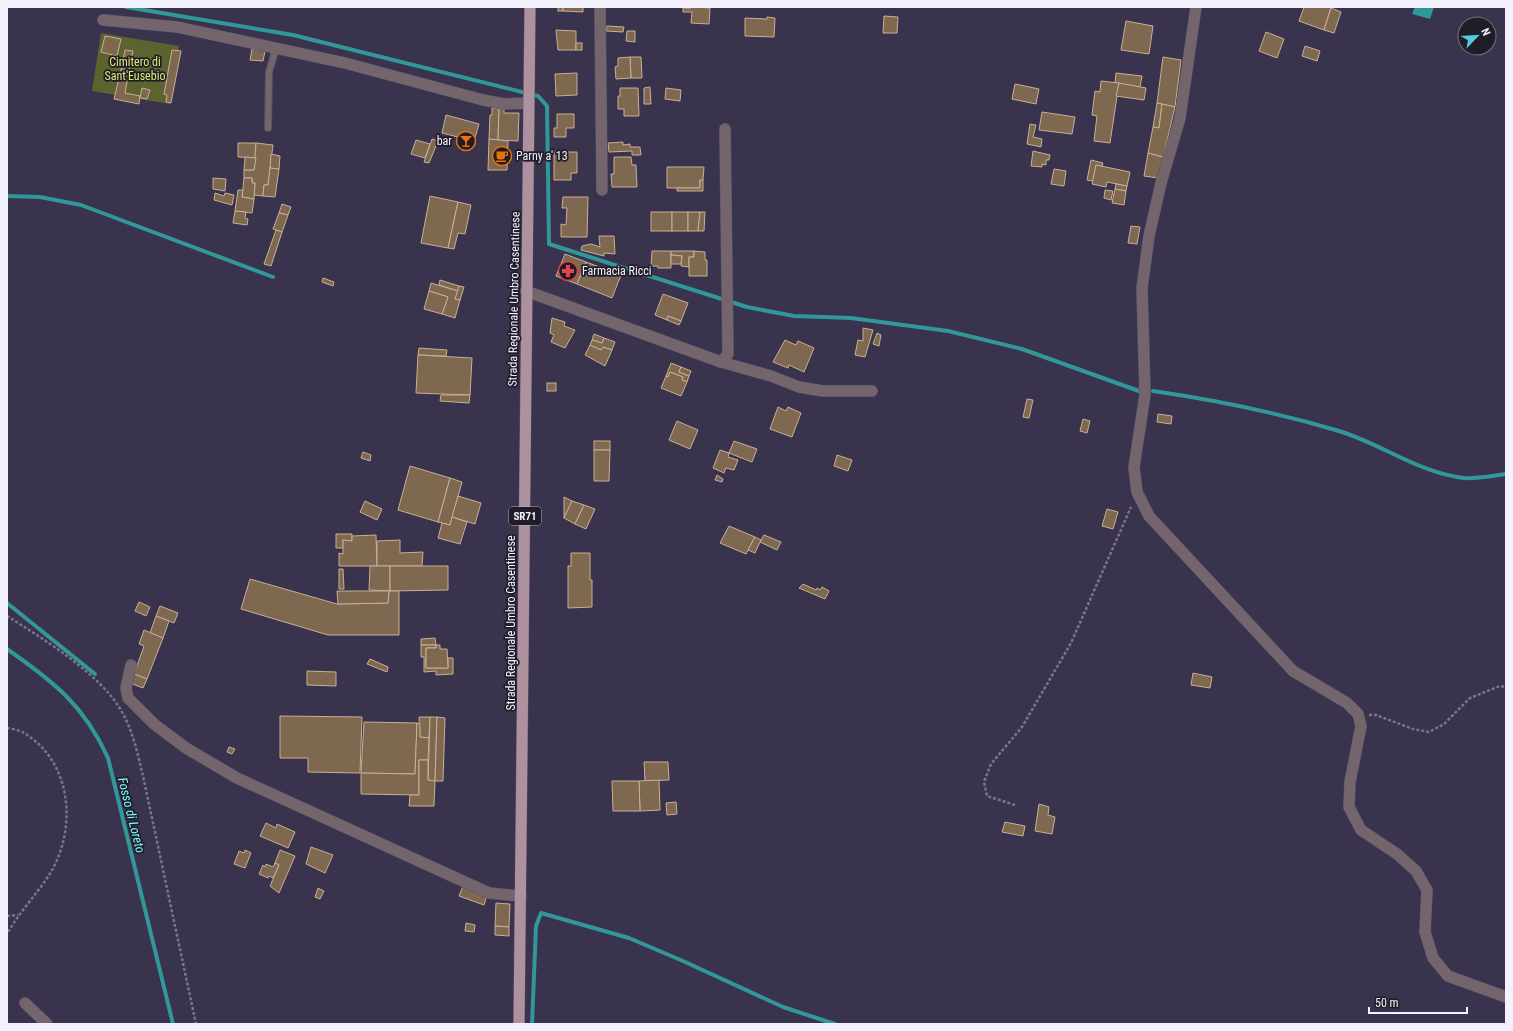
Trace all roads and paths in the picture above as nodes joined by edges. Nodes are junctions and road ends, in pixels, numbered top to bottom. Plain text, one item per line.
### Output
1 (530, 7) edge
2 (600, 7) edge
3 (1196, 7) edge
4 (103, 20) dead end
5 (276, 48) junction
6 (529, 103) junction
7 (268, 128) dead end
8 (725, 129) dead end
9 (602, 190) dead end
10 (526, 291) junction
11 (721, 362) junction
12 (872, 391) dead end
13 (1137, 492) junction
14 (7, 616) edge
15 (131, 665) dead end
16 (1506, 687) edge
17 (1358, 714) junction
18 (7, 728) edge
19 (1015, 805) dead end
20 (521, 896) junction
21 (18, 914) junction
22 (7, 916) edge
23 (7, 934) edge
24 (1506, 997) edge
25 (24, 1003) dead end
26 (47, 1024) edge
27 (196, 1024) edge
28 (519, 1024) edge

1 - 6 main road, Strada Regionale Umbro Casentinese / SR71
2 - 9 street
3 - 13 street
4 - 5 street
5 - 6 street
5 - 7 lane
6 - 10 main road, Strada Regionale Umbro Casentinese / SR71
8 - 11 street
10 - 11 street
10 - 20 main road, Strada Regionale Umbro Casentinese / SR71
11 - 12 street
13 - 17 street
13 - 19 path
14 - 27 path
15 - 20 street
16 - 17 path
17 - 24 street
18 - 21 path
20 - 28 main road, Strada Regionale Umbro Casentinese / SR71
21 - 22 path
21 - 23 path
25 - 26 street

